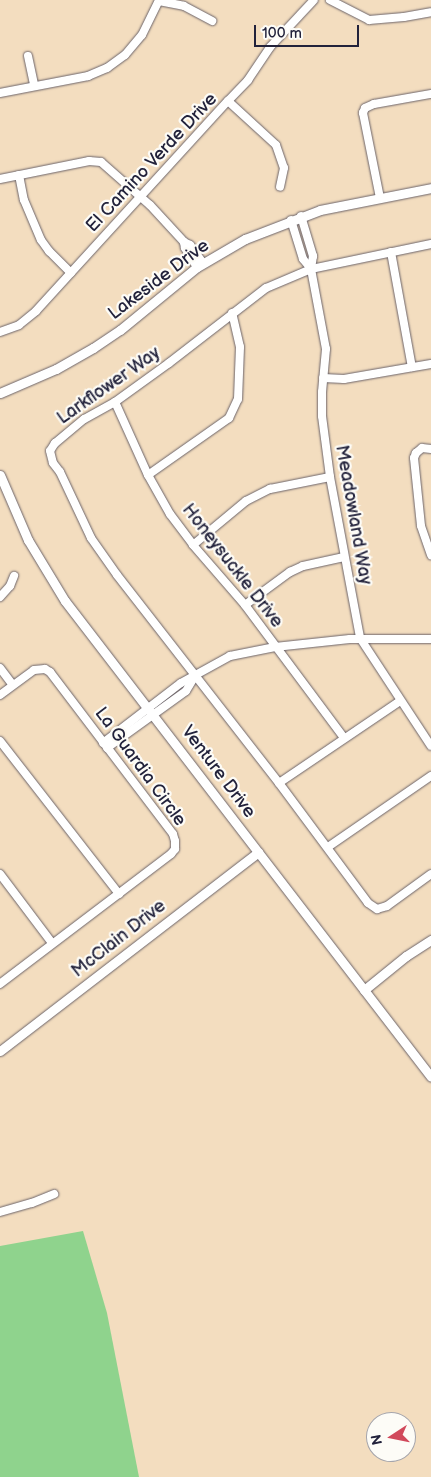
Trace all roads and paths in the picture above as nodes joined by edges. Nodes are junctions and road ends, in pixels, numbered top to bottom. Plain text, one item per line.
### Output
1 (159, 0) edge
2 (314, 0) edge
3 (330, 0) edge
4 (431, 12) edge
5 (212, 20) dead end
6 (28, 56) dead end
7 (34, 85) junction
8 (0, 93) edge
9 (431, 94) edge
10 (228, 101) junction
11 (18, 175) junction
12 (0, 179) edge
13 (280, 187) dead end
14 (431, 188) edge
15 (141, 197) junction
16 (380, 198) junction
17 (300, 216) junction
18 (291, 220) junction
19 (431, 244) edge
20 (391, 252) junction
21 (200, 265) junction
22 (311, 269) junction
23 (71, 272) junction
24 (232, 313) junction
25 (0, 332) edge
26 (431, 364) edge
27 (412, 367) junction
28 (323, 378) junction
29 (0, 393) edge
30 (114, 402) junction
31 (431, 449) edge
32 (0, 474) edge
33 (148, 475) junction
34 (330, 477) junction
35 (193, 545) junction
36 (431, 555) edge
37 (344, 557) junction
38 (14, 576) dead end
39 (0, 597) edge
40 (245, 605) junction
41 (360, 638) junction
42 (431, 639) edge
43 (275, 647) junction
44 (0, 668) edge
45 (195, 676) junction
46 (13, 685) junction
47 (0, 696) edge
48 (400, 702) junction
49 (150, 712) junction
50 (344, 738) junction
51 (0, 741) edge
52 (105, 745) junction
53 (431, 746) edge
54 (431, 776) edge
55 (279, 783) junction
56 (328, 847) junction
57 (258, 852) junction
58 (0, 874) edge
59 (431, 874) edge
60 (119, 894) junction
61 (431, 940) edge
62 (52, 943) junction
63 (0, 984) edge
64 (364, 990) junction
65 (0, 1051) edge
66 (431, 1077) edge
67 (54, 1194) dead end
68 (0, 1212) edge

1 - 5 street
1 - 7 street
2 - 10 street, El Camino Verde Drive
3 - 4 street
6 - 7 street
7 - 8 street
9 - 16 street
10 - 13 street
10 - 15 street, El Camino Verde Drive
11 - 12 street
11 - 15 street
11 - 23 street
14 - 16 street, Lakeside Drive
15 - 21 street
15 - 23 street, El Camino Verde Drive
16 - 17 street, Lakeside Drive
17 - 18 street, Lakeside Drive
17 - 22 street, Meadowland Way
18 - 21 street, Lakeside Drive
18 - 22 street, Meadowland Way
19 - 20 street, Larkflower Way
20 - 22 street, Larkflower Way
20 - 27 street
21 - 29 street, Lakeside Drive
22 - 24 street, Larkflower Way
22 - 28 street, Meadowland Way
23 - 25 street, El Camino Verde Drive
24 - 30 street, Larkflower Way
24 - 33 street
26 - 27 street
27 - 28 street
28 - 34 street, Meadowland Way
30 - 33 street, Honeysuckle Drive
30 - 45 street, Larkflower Way
31 - 36 street
32 - 49 street, Venture Drive
33 - 35 street, Honeysuckle Drive
34 - 35 street
34 - 37 street, Meadowland Way
35 - 40 street, Honeysuckle Drive
37 - 40 street
37 - 41 street, Meadowland Way
38 - 39 street
40 - 43 street, Honeysuckle Drive
41 - 42 street
41 - 43 street
41 - 48 street, Meadowland Way
43 - 45 street
43 - 50 street, Honeysuckle Drive
44 - 46 street
45 - 49 street
45 - 55 street, Larkflower Way
46 - 47 street, La Guardia Circle
46 - 52 street, La Guardia Circle
48 - 50 street
48 - 53 street, Meadowland Way
49 - 52 street
49 - 57 street, Venture Drive
50 - 55 street
51 - 60 street
52 - 60 street, La Guardia Circle
54 - 56 street
55 - 56 street, Larkflower Way
56 - 59 street, Larkflower Way
57 - 64 street, Venture Drive
57 - 65 street, McClain Drive
58 - 62 street
60 - 62 street, La Guardia Circle
61 - 64 street
62 - 63 street, La Guardia Circle
64 - 66 street, Venture Drive
67 - 68 street

